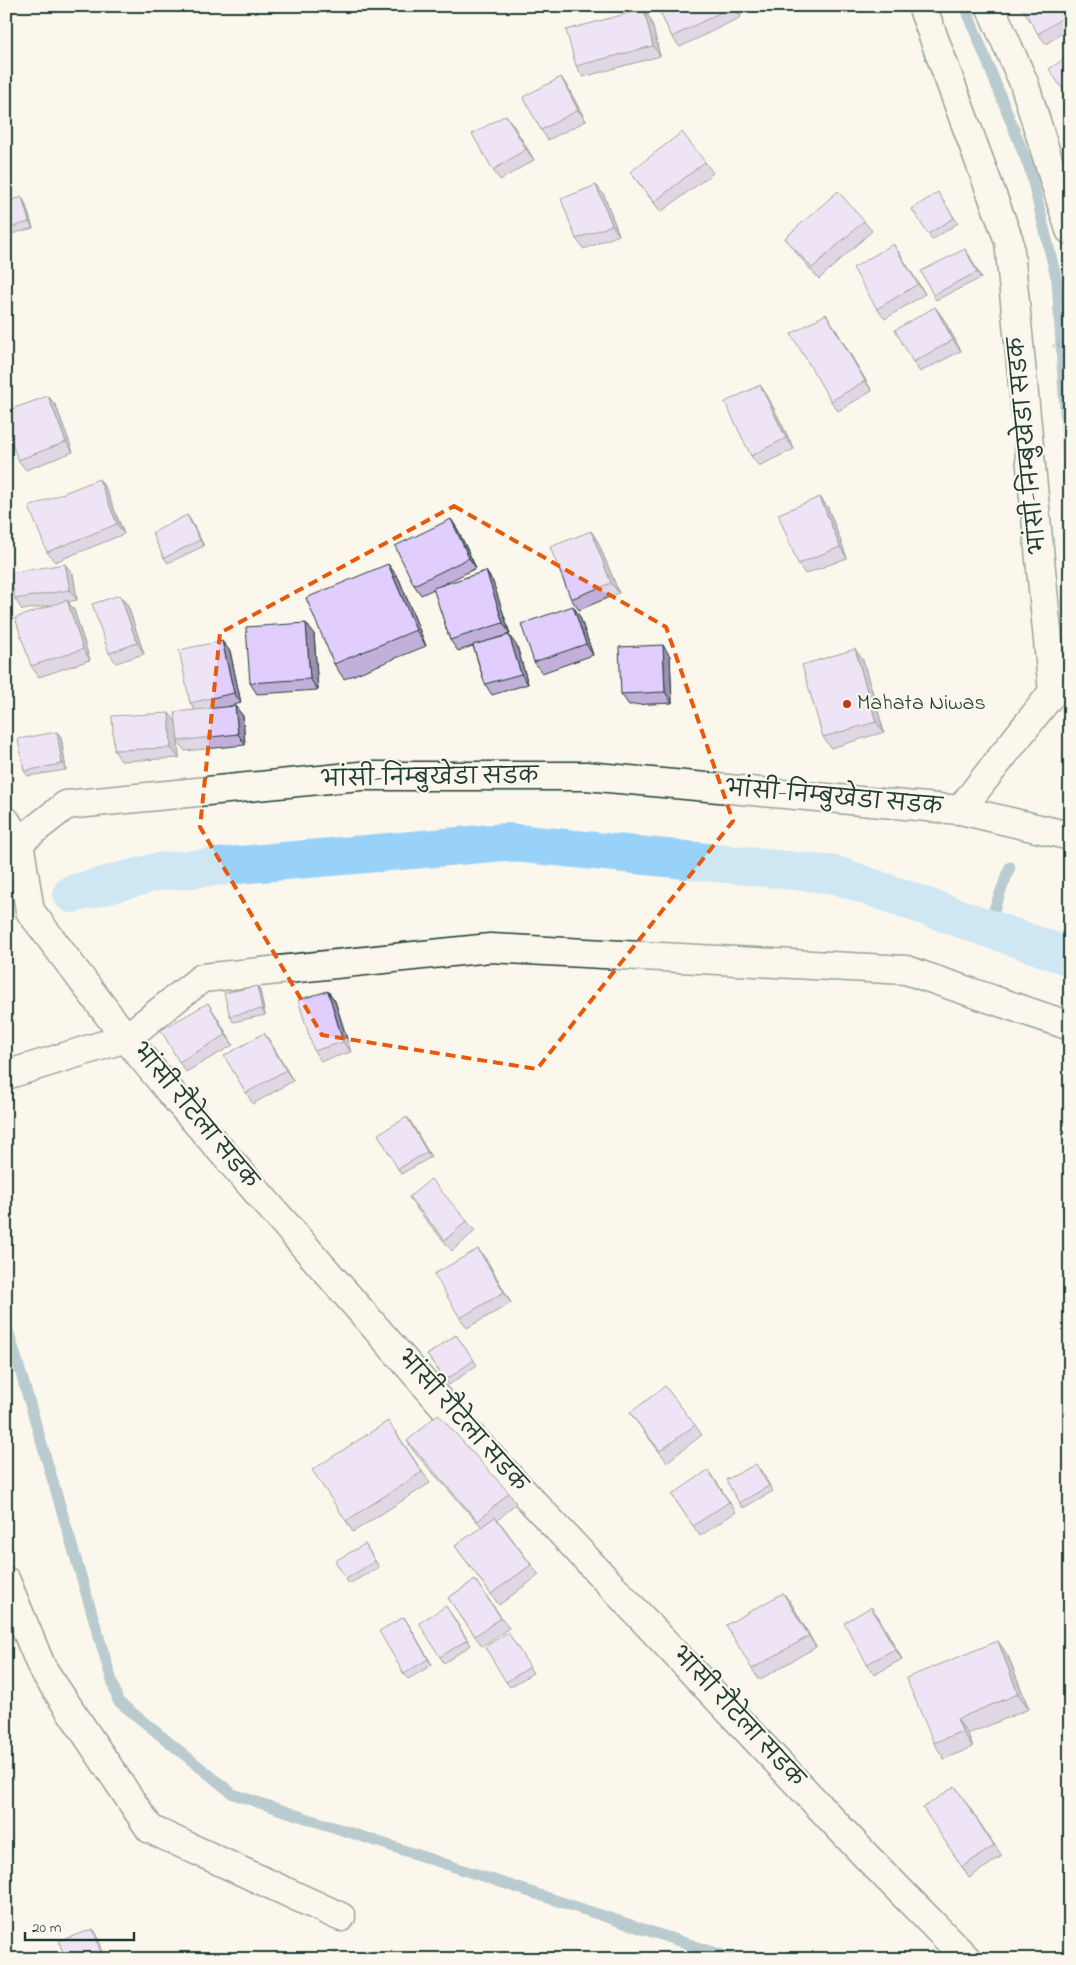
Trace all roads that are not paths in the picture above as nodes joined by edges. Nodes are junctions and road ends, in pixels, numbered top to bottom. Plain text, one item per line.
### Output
1 (922, 6) edge
2 (990, 6) edge
3 (1068, 212) edge
4 (960, 810) junction
5 (13, 832) edge
6 (1070, 836) edge
7 (1070, 1026) edge
8 (126, 1038) junction
9 (6, 1075) edge
10 (6, 1581) edge
11 (341, 1916) dead end
12 (967, 1959) edge

1 - 4 street, भांसी-निम्बुखेडा सडक
2 - 3 street
4 - 5 street, भांसी-निम्बुखेडा सडक
4 - 6 street
5 - 8 street, भांसी रौटेला सडक
7 - 8 street
8 - 9 street
8 - 12 street, भांसी रौटेला सडक
10 - 11 street

